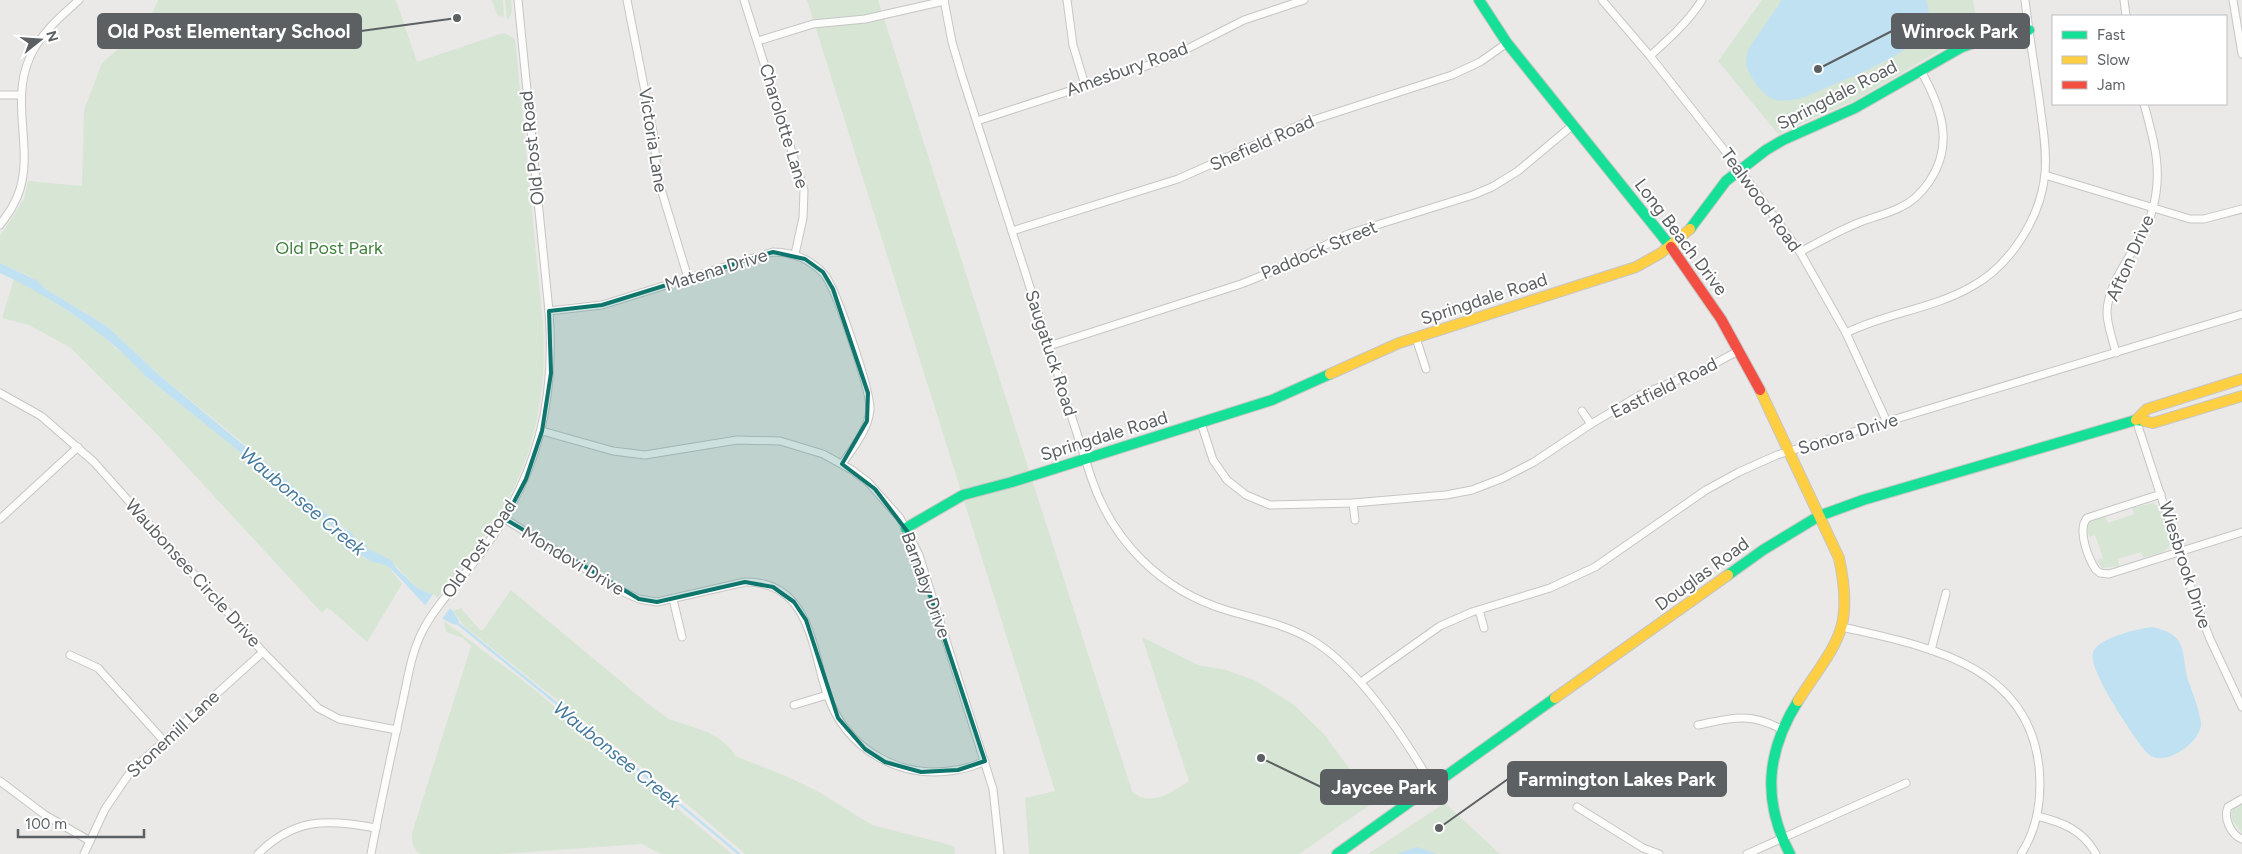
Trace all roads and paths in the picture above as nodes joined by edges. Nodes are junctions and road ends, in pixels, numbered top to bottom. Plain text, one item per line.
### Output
1 (79, 0) edge
2 (518, 0) edge
3 (627, 0) edge
4 (744, 0) edge
5 (944, 0) edge
6 (1067, 0) edge
7 (1304, 0) edge
8 (1479, 0) edge
9 (1602, 0) edge
10 (1702, 0) edge
11 (2025, 0) edge
12 (2124, 0) edge
13 (2233, 0) edge
14 (2126, 15) edge
15 (2029, 30) junction
16 (2240, 38) edge
17 (758, 41) junction
18 (1508, 43) junction
19 (2242, 54) edge
20 (1650, 56) junction
21 (1921, 71) junction
22 (1085, 85) junction
23 (0, 95) edge
24 (20, 95) junction
25 (2144, 105) edge
26 (976, 120) junction
27 (1573, 125) junction
28 (1740, 170) junction
29 (2045, 175) junction
30 (2153, 209) junction
31 (2242, 209) edge
32 (0, 226) edge
33 (1012, 231) junction
34 (1671, 246) junction
35 (1800, 252) junction
36 (795, 254) junction
37 (688, 278) junction
38 (549, 311) junction
39 (2242, 314) edge
40 (1846, 333) junction
41 (1416, 338) junction
42 (1049, 346) junction
43 (1738, 351) junction
44 (2116, 353) junction
45 (1426, 369) dead end
46 (2242, 379) edge
47 (0, 393) edge
48 (2242, 396) edge
49 (1582, 411) dead end
50 (2136, 420) junction
51 (1887, 422) junction
52 (1200, 423) junction
53 (1591, 424) junction
54 (542, 431) junction
55 (78, 447) junction
56 (1790, 452) junction
57 (1085, 459) junction
58 (842, 464) junction
59 (2161, 494) junction
60 (1353, 503) junction
61 (1819, 516) junction
62 (505, 518) junction
63 (0, 519) edge
64 (1354, 520) dead end
65 (906, 528) junction
66 (2242, 532) edge
67 (2180, 551) junction
68 (1946, 593) dead end
69 (673, 599) junction
70 (1478, 610) junction
71 (1842, 627) junction
72 (1484, 628) dead end
73 (682, 636) dead end
74 (1931, 650) junction
75 (263, 652) junction
76 (70, 655) dead end
77 (1361, 682) junction
78 (827, 695) junction
79 (794, 705) dead end
80 (2242, 706) edge
81 (1698, 725) dead end
82 (1781, 728) junction
83 (396, 730) junction
84 (163, 740) junction
85 (985, 761) junction
86 (0, 781) edge
87 (1906, 783) dead end
88 (1432, 785) junction
89 (2242, 799) edge
90 (1577, 807) dead end
91 (2037, 816) junction
92 (376, 828) junction
93 (2242, 839) edge
94 (1782, 840) junction
95 (90, 841) junction
96 (84, 854) edge
97 (258, 854) edge
98 (371, 854) edge
99 (1000, 854) edge
100 (1337, 854) edge
101 (1659, 854) edge
102 (1747, 854) edge
103 (1790, 854) edge
104 (2021, 854) edge
105 (2096, 854) edge

1 - 24 street
2 - 38 street, Old Post Road
3 - 37 street, Victoria Lane
4 - 17 street, Charolotte Lane
5 - 17 street
5 - 26 street, Saugatuck Road
6 - 22 street
7 - 22 street, Amesbury Road
8 - 18 street, Long Beach Drive
9 - 20 street, Tealwood Road
10 - 20 street
11 - 15 street
12 - 14 street
13 - 16 street
15 - 21 street, Springdale Road
15 - 29 street
16 - 19 street
17 - 36 street, Charolotte Lane
18 - 27 street, Long Beach Drive
18 - 33 street, Shefield Road
20 - 28 street, Tealwood Road
21 - 28 street, Springdale Road
21 - 35 street
22 - 26 street, Amesbury Road
23 - 24 street
24 - 32 street
25 - 30 street, Afton Drive
26 - 33 street, Saugatuck Road
27 - 34 street, Long Beach Drive
27 - 42 street, Paddock Street
28 - 34 street, Springdale Road
28 - 35 street, Tealwood Road
29 - 30 street
29 - 40 street
30 - 31 street
30 - 44 street, Afton Drive
33 - 42 street, Saugatuck Road
34 - 41 street, Springdale Road
34 - 43 street, Long Beach Drive
35 - 40 street, Tealwood Road
36 - 37 street, Matena Drive
36 - 58 street, Matena Drive
37 - 38 street, Matena Drive
38 - 54 street, Old Post Road
39 - 44 street, Sonora Drive
40 - 51 street, Tealwood Road
41 - 45 street
41 - 52 street, Springdale Road
42 - 57 street, Saugatuck Road
43 - 53 street, Eastfield Road
43 - 56 street, Long Beach Drive
44 - 51 street, Sonora Drive
46 - 50 street, Douglas Road
47 - 55 street, Waubonsee Circle Drive
48 - 50 street, Douglas Road
49 - 53 street, Eastfield Road
50 - 59 street, Wiesbrook Drive
50 - 61 street, Douglas Road
51 - 56 street, Sonora Drive
52 - 57 street, Springdale Road
52 - 60 street, Eastfield Road
53 - 60 street, Eastfield Road
54 - 58 street, Barnaby Drive
54 - 62 street, Old Post Road
55 - 63 street
55 - 75 street, Waubonsee Circle Drive
56 - 61 street, Long Beach Drive
56 - 70 street, Sonora Drive
57 - 65 street, Springdale Road
57 - 77 street, Saugatuck Road
58 - 65 street, Barnaby Drive
59 - 67 street, Wiesbrook Drive
59 - 67 street
60 - 64 street
61 - 71 street, Long Beach Drive
61 - 88 street, Douglas Road
62 - 69 street, Mondovi Drive
62 - 83 street, Old Post Road
65 - 85 street, Barnaby Drive
66 - 67 street
67 - 80 street, Wiesbrook Drive
68 - 74 street
69 - 73 street
69 - 78 street, Mondovi Drive
70 - 72 street
70 - 77 street, Sonora Drive
71 - 74 street
71 - 82 street, Long Beach Drive
74 - 91 street
75 - 83 street, Waubonsee Circle Drive
75 - 84 street, Stonemill Lane
76 - 84 street
77 - 88 street, Saugatuck Road
78 - 79 street
78 - 85 street, Mondovi Drive
81 - 82 street
82 - 94 street, Long Beach Drive
83 - 92 street, Old Post Road
84 - 95 street, Stonemill Lane
85 - 99 street, Barnaby Drive
86 - 95 street
87 - 94 street
88 - 100 street, Douglas Road
89 - 93 street
90 - 101 street
91 - 104 street
91 - 105 street
92 - 97 street
92 - 98 street, Old Post Road
94 - 102 street
94 - 103 street, Long Beach Drive
95 - 96 street, Stonemill Lane

